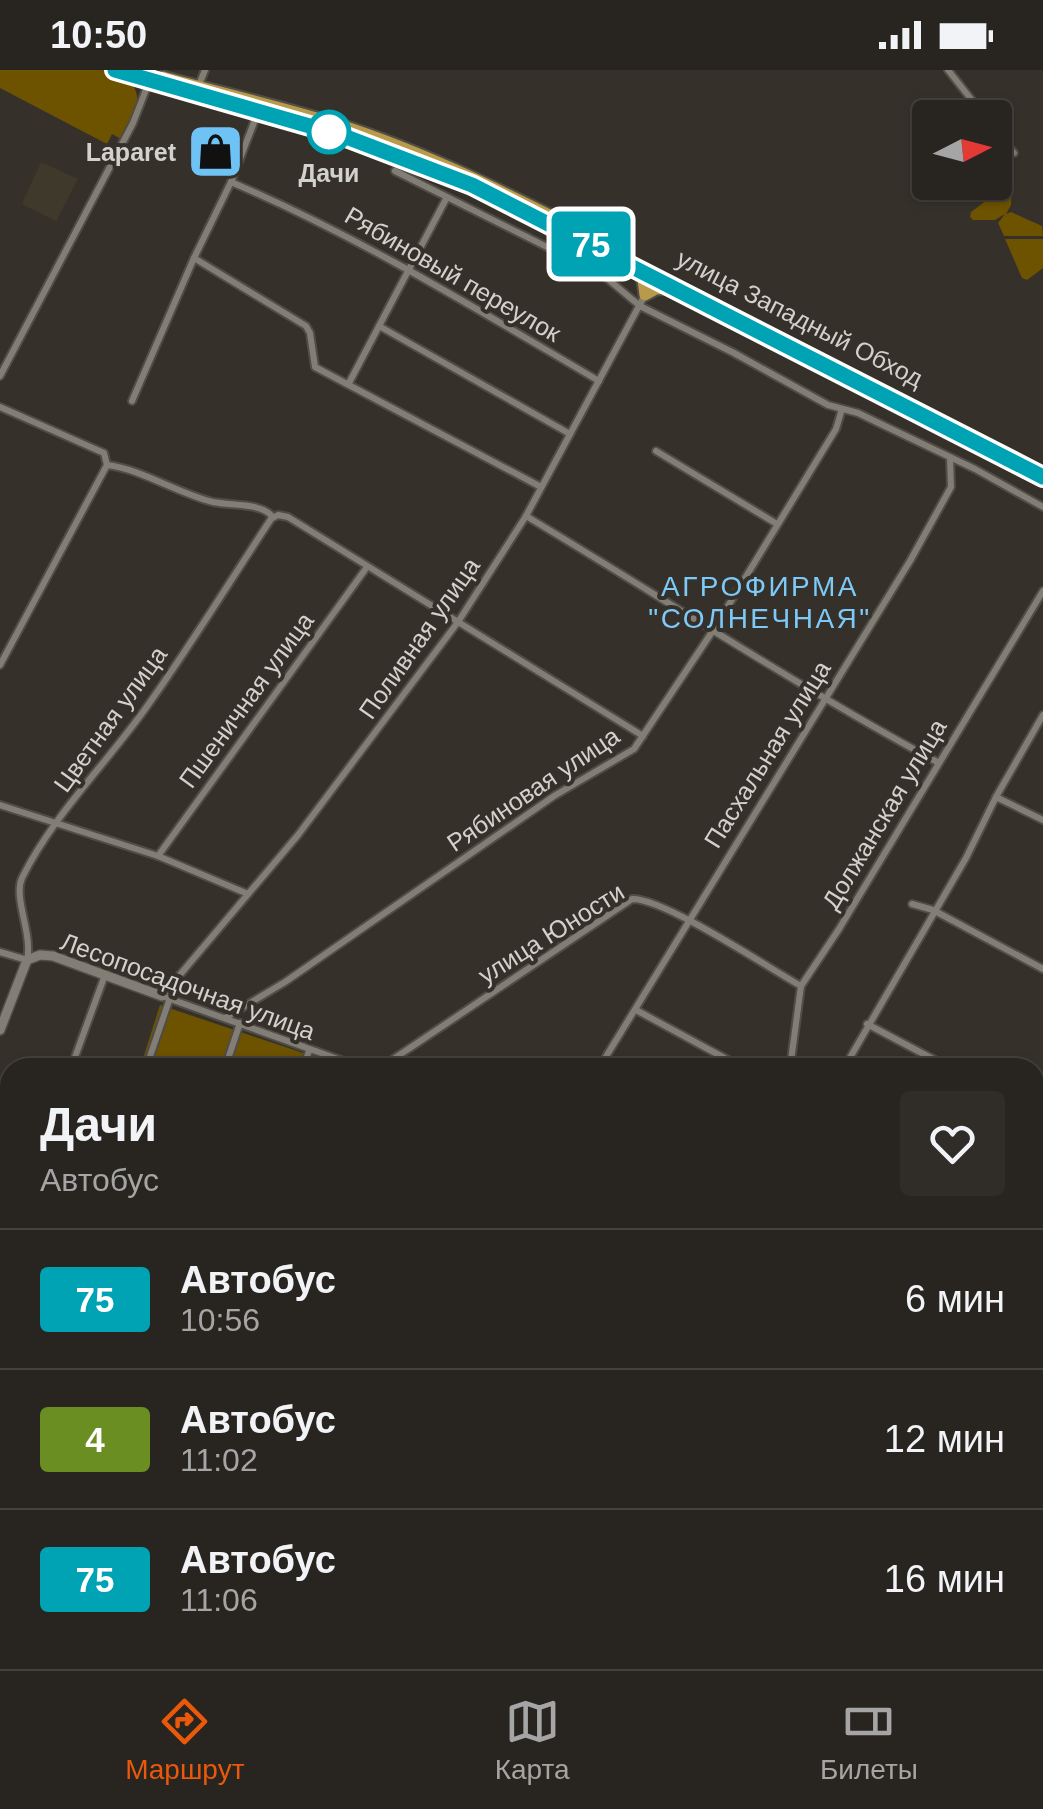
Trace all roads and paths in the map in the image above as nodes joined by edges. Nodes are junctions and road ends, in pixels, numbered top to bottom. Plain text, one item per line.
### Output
1 (115, 70) edge
2 (140, 70) edge
3 (205, 70) edge
4 (948, 70) edge
5 (149, 80) junction
6 (197, 90) junction
7 (972, 100) edge
8 (258, 112) junction
9 (1012, 151) edge
10 (1014, 153) dead end
11 (395, 171) dead end
12 (230, 182) junction
13 (446, 199) junction
14 (194, 258) junction
15 (629, 263) junction
16 (410, 269) junction
17 (656, 273) junction
18 (680, 289) junction
19 (642, 301) junction
20 (379, 326) junction
21 (0, 376) edge
22 (599, 381) junction
23 (349, 383) junction
24 (132, 401) dead end
25 (0, 407) edge
26 (842, 409) junction
27 (570, 434) junction
28 (656, 451) dead end
29 (950, 458) junction
30 (107, 465) junction
31 (1043, 473) edge
32 (542, 487) junction
33 (1043, 507) edge
34 (276, 516) junction
35 (526, 516) junction
36 (777, 524) junction
37 (367, 567) junction
38 (1043, 590) edge
39 (458, 622) junction
40 (714, 629) junction
41 (0, 665) edge
42 (823, 700) junction
43 (1043, 714) edge
44 (644, 736) junction
45 (938, 762) junction
46 (996, 797) junction
47 (0, 805) edge
48 (1043, 820) edge
49 (56, 825) junction
50 (158, 856) junction
51 (248, 894) junction
52 (912, 904) dead end
53 (933, 910) junction
54 (688, 922) junction
55 (0, 952) edge
56 (26, 960) junction
57 (1043, 969) edge
58 (105, 975) junction
59 (801, 986) junction
60 (166, 997) junction
61 (636, 1010) junction
62 (224, 1018) junction
63 (240, 1024) junction
64 (868, 1024) junction
65 (0, 1030) edge
66 (309, 1050) junction
67 (75, 1058) edge
68 (149, 1058) edge
69 (228, 1058) edge
70 (306, 1058) edge
71 (333, 1058) edge
72 (395, 1058) edge
73 (605, 1058) edge
74 (725, 1058) edge
75 (791, 1058) edge
76 (849, 1058) edge
77 (931, 1058) edge

1 - 5 highway, улица Западный Обход
2 - 6 highway, улица Западный Обход
3 - 6 street
4 - 7 street
5 - 6 highway, улица Западный Обход
5 - 21 street
6 - 8 highway, улица Западный Обход
6 - 17 highway, улица Западный Обход
8 - 12 street
8 - 15 highway, улица Западный Обход
9 - 10 street
11 - 13 street
12 - 14 street
12 - 16 street, Рябиновый переулок
13 - 16 street
13 - 19 street
14 - 23 street
14 - 24 street
15 - 17 highway, улица Западный Обход
15 - 19 highway
16 - 20 street
16 - 22 street, Рябиновый переулок
17 - 18 highway, улица Западный Обход
17 - 19 street, Поливная улица
17 - 31 highway, улица Западный Обход
18 - 19 highway
18 - 31 highway, улица Западный Обход
19 - 22 street, Поливная улица
19 - 26 street
20 - 23 street
20 - 27 street
22 - 27 street, Поливная улица
23 - 32 street
25 - 30 street
26 - 29 street
26 - 36 street, Рябиновая улица
27 - 32 street, Поливная улица
28 - 36 street
29 - 33 street
29 - 42 street, Пасхальная улица
30 - 34 street
30 - 41 street
32 - 35 street, Поливная улица
34 - 37 street
34 - 49 street, Цветная улица
35 - 39 street, Поливная улица
35 - 40 street
36 - 40 street, Рябиновая улица
37 - 39 street
37 - 50 street, Пшеничная улица
38 - 45 street, Должанская улица
39 - 44 street
39 - 51 street, Поливная улица
40 - 42 street
40 - 44 street, Рябиновая улица
42 - 45 street
42 - 54 street, Пасхальная улица
43 - 46 street
44 - 62 street, Рябиновая улица
45 - 59 street, Должанская улица
46 - 48 street
46 - 53 street
47 - 49 street
49 - 50 street
49 - 56 street, Цветная улица
50 - 51 street
51 - 60 street, Поливная улица
52 - 53 street
53 - 57 street
53 - 64 street
54 - 59 street, улица Юности
54 - 61 street, Пасхальная улица
54 - 72 street, улица Юности
55 - 56 street, Лесопосадочная улица
56 - 58 street, Лесопосадочная улица
56 - 65 street
58 - 60 street, Лесопосадочная улица
58 - 67 street
59 - 75 street, Должанская улица
60 - 62 street, Лесопосадочная улица
60 - 68 street
61 - 73 street, Пасхальная улица
61 - 74 street
62 - 63 street, Лесопосадочная улица
63 - 66 street, Лесопосадочная улица
63 - 69 street
64 - 76 street
64 - 77 street
66 - 70 street
66 - 71 street, Лесопосадочная улица

